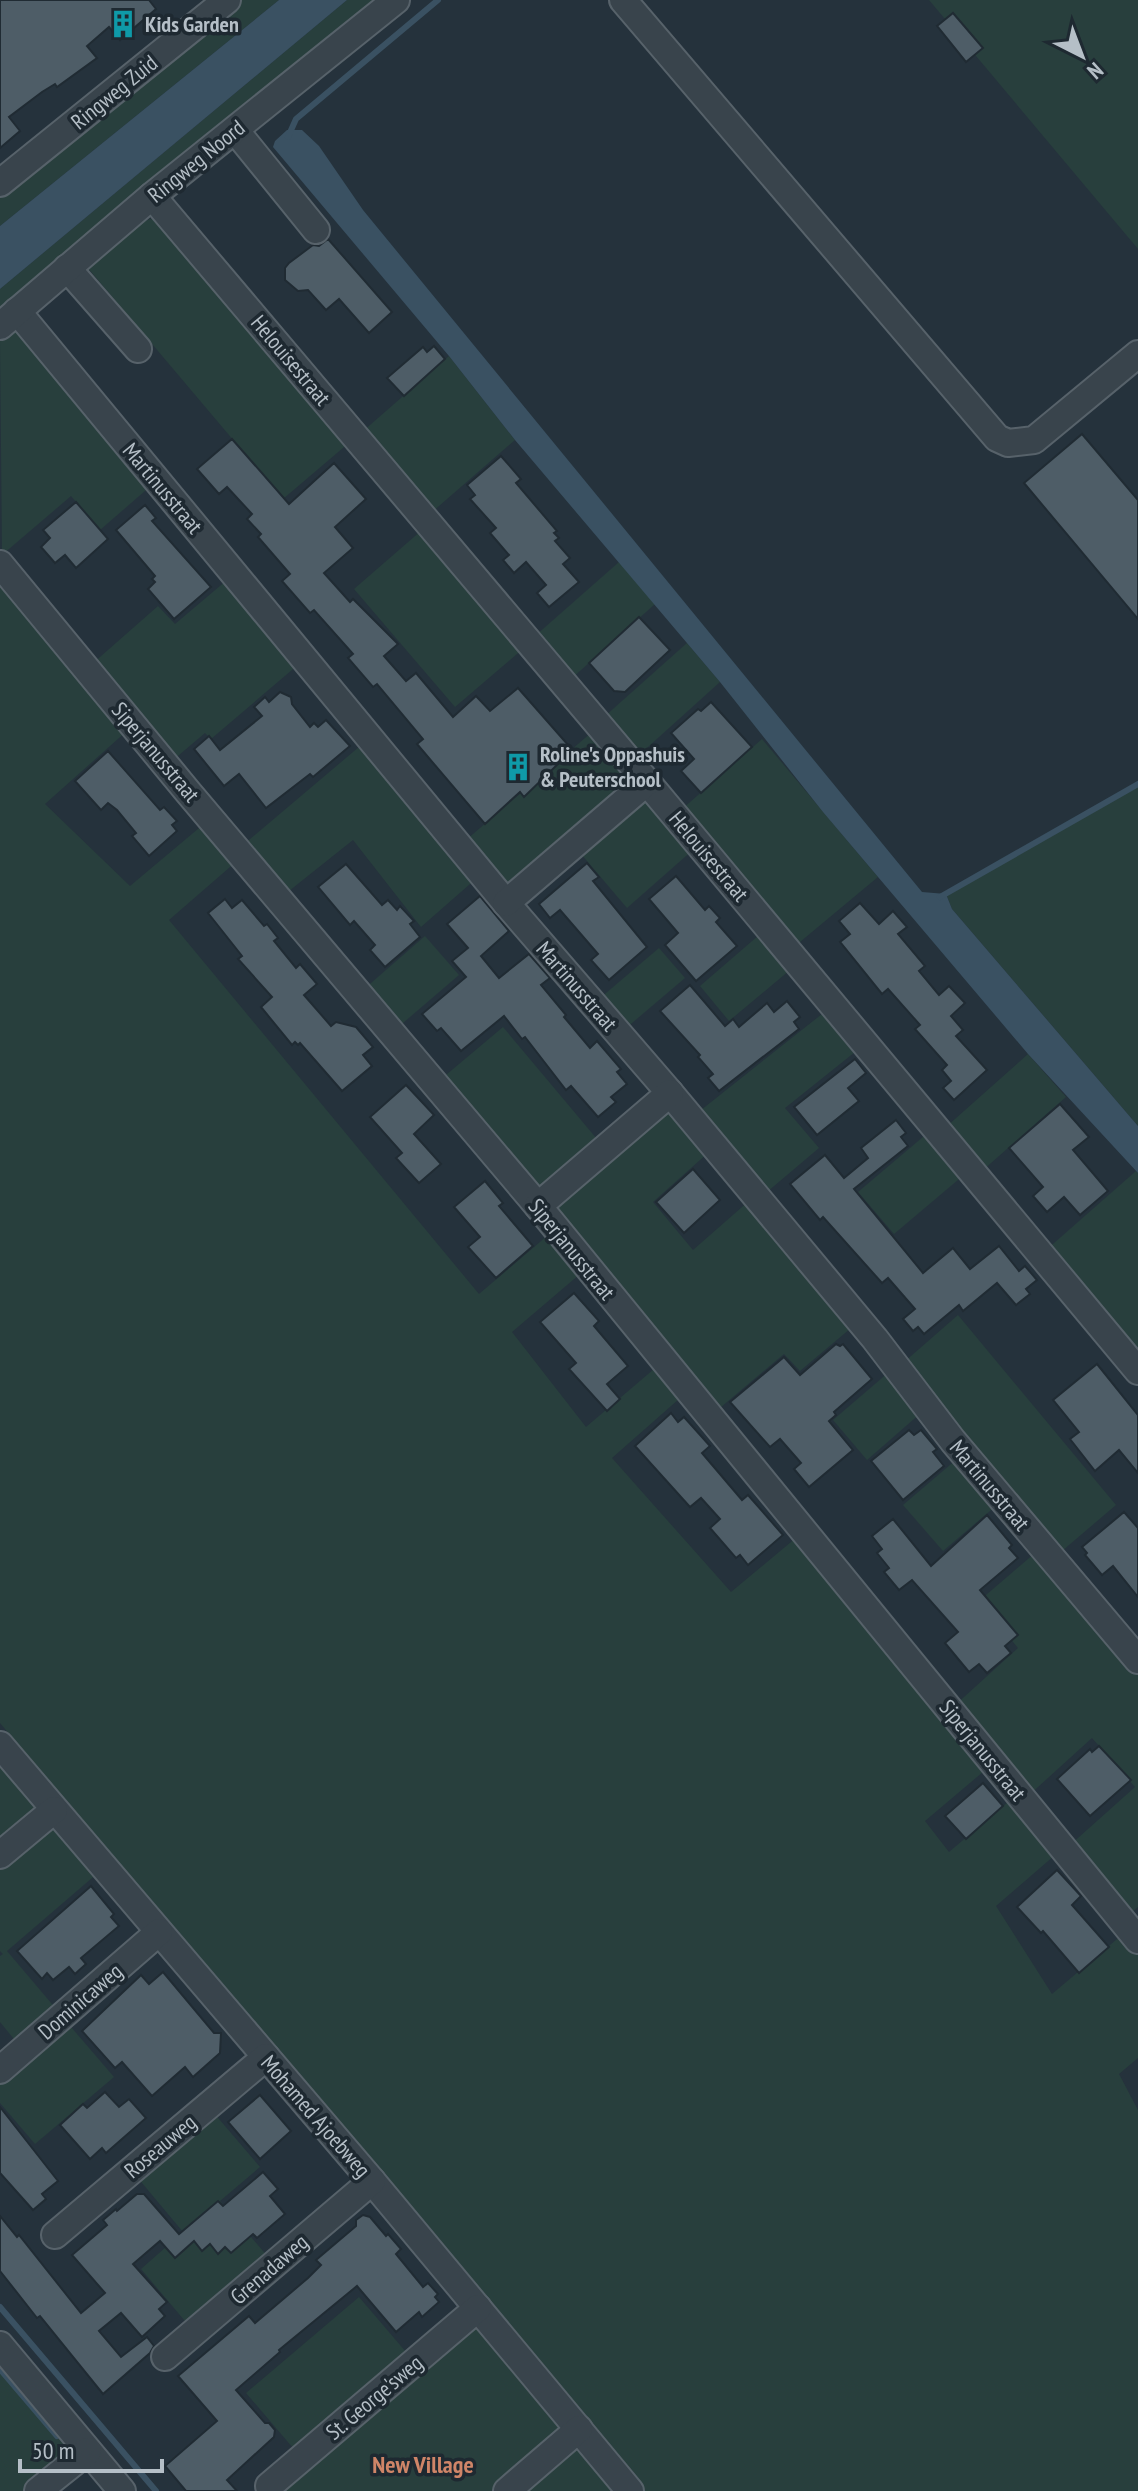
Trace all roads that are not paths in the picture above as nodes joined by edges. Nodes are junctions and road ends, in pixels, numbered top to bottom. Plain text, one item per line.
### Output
1 (227, 0) edge
2 (396, 0) edge
3 (623, 0) edge
4 (235, 130) junction
5 (0, 183) edge
6 (152, 196) junction
7 (316, 230) dead end
8 (67, 268) junction
9 (8, 319) edge
10 (138, 349) dead end
11 (1138, 354) edge
12 (0, 564) edge
13 (647, 782) junction
14 (506, 903) junction
15 (670, 1093) junction
16 (538, 1206) junction
17 (1138, 1371) edge
18 (1138, 1660) edge
19 (0, 1745) edge
20 (54, 1810) junction
21 (0, 1855) edge
22 (159, 1932) junction
23 (1138, 1940) edge
24 (266, 2057) junction
25 (0, 2070) edge
26 (372, 2181) junction
27 (55, 2235) dead end
28 (478, 2308) junction
29 (0, 2345) edge
30 (165, 2357) dead end
31 (579, 2429) junction
32 (88, 2451) junction
33 (269, 2486) dead end
34 (38, 2491) edge
35 (122, 2491) edge
36 (507, 2491) edge
37 (630, 2491) edge

1 - 5 street, Ringweg Zuid
2 - 4 street, Ringweg Noord
3 - 11 street
4 - 6 street, Ringweg Noord
4 - 7 street
6 - 8 street, Ringweg Noord
6 - 13 street, Helouisestraat
8 - 9 street, Ringweg Noord
8 - 10 street
9 - 14 street, Martinusstraat
12 - 16 street, Siperjanusstraat
13 - 14 street
13 - 17 street, Helouisestraat
14 - 15 street, Martinusstraat
15 - 16 street
15 - 18 street, Martinusstraat
16 - 23 street, Siperjanusstraat
19 - 20 street, Mohamed Ajoebweg
20 - 21 street
20 - 22 street, Mohamed Ajoebweg
22 - 24 street, Mohamed Ajoebweg
22 - 25 street, Dominicaweg
24 - 26 street, Mohamed Ajoebweg
24 - 27 street, Roseauweg
26 - 28 street, Mohamed Ajoebweg
26 - 30 street, Grenadaweg
28 - 31 street, Mohamed Ajoebweg
28 - 33 street, St. George'sweg
29 - 32 street
31 - 36 street
31 - 37 street, Mohamed Ajoebweg
32 - 34 street
32 - 35 street

